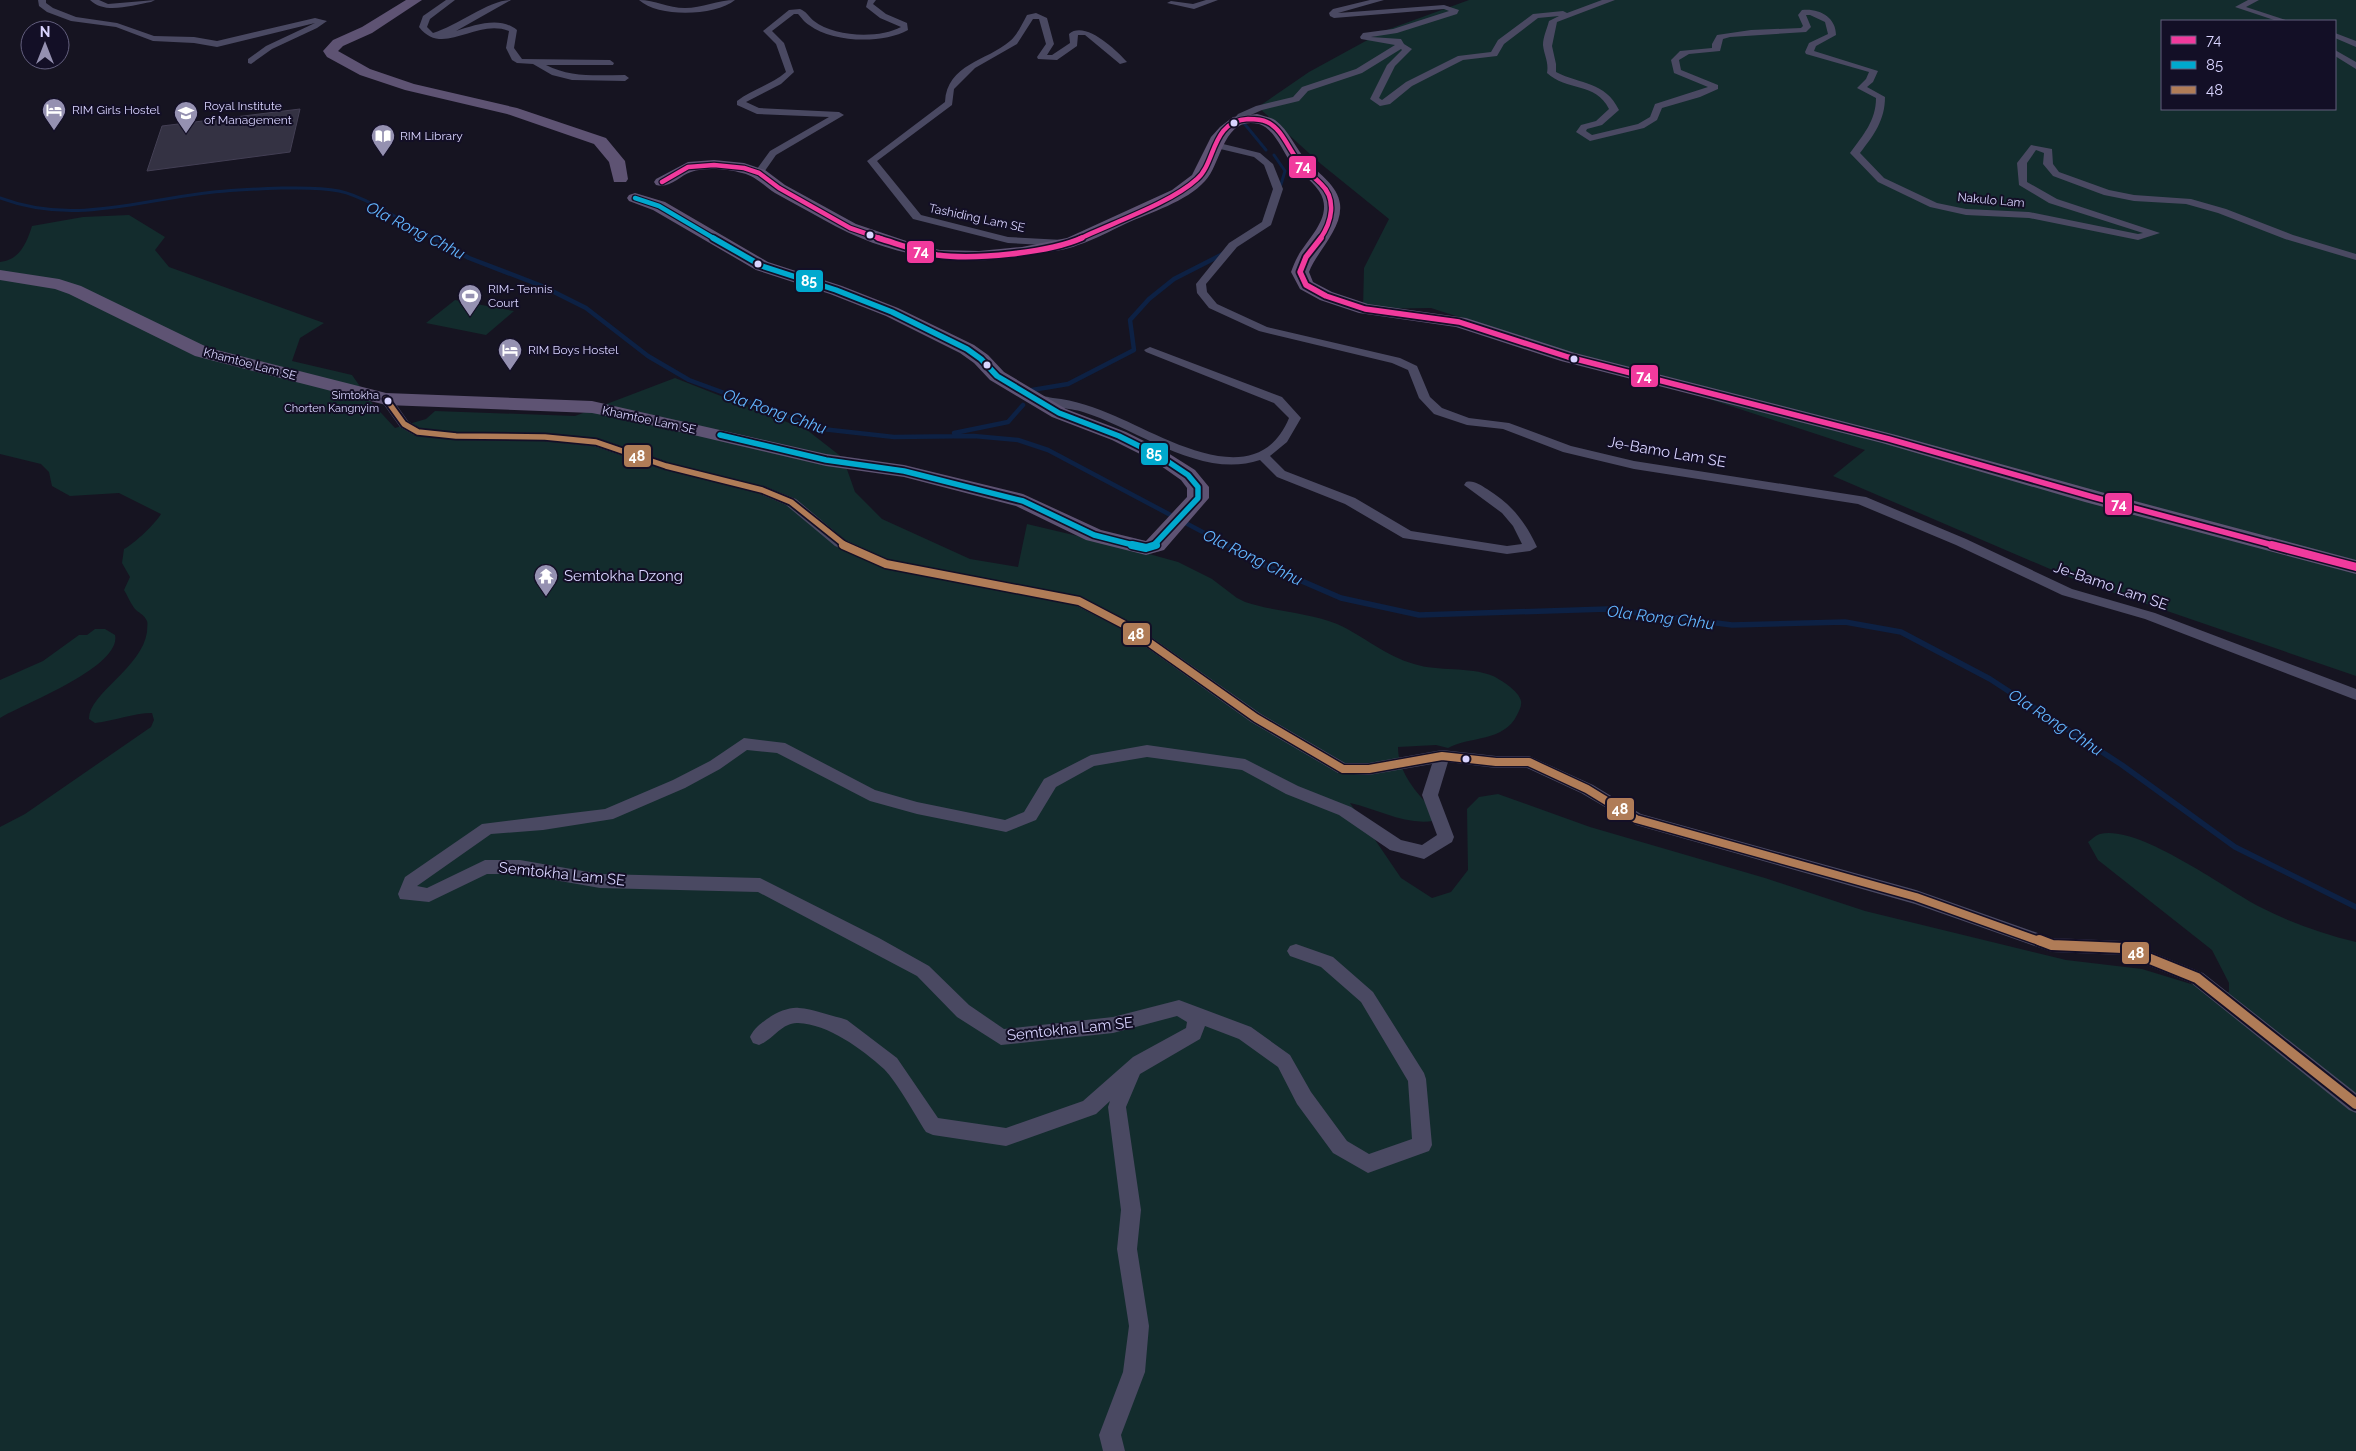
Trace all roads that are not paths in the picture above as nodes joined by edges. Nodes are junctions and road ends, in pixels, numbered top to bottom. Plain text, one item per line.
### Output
1 (42, 0) edge
2 (94, 0) edge
3 (150, 0) edge
4 (415, 0) edge
5 (451, 0) edge
6 (507, 0) edge
7 (643, 0) edge
8 (731, 0) edge
9 (872, 0) edge
10 (1214, 0) edge
11 (1380, 0) edge
12 (1611, 0) edge
13 (2255, 0) edge
14 (1171, 3) dead end
15 (1581, 11) junction
16 (2283, 20) edge
17 (2336, 35) edge
18 (431, 36) junction
19 (2356, 44) edge
20 (1400, 46) junction
21 (2336, 53) edge
22 (251, 61) dead end
23 (535, 62) junction
24 (1123, 62) dead end
25 (610, 63) dead end
26 (2356, 66) edge
27 (625, 78) dead end
28 (1238, 120) junction
29 (1215, 145) junction
30 (759, 173) junction
31 (638, 184) junction
32 (1072, 242) junction
33 (2356, 257) edge
34 (0, 275) edge
35 (1150, 350) dead end
36 (386, 399) junction
37 (1038, 400) junction
38 (1262, 455) junction
39 (1470, 485) dead end
40 (2356, 567) edge
41 (2356, 695) edge
42 (1442, 756) junction
43 (1296, 950) dead end
44 (1179, 1008) junction
45 (759, 1038) dead end
46 (1139, 1063) junction
47 (2356, 1104) edge
48 (1114, 1451) edge

1 - 22 street
2 - 3 street
4 - 31 main road, Khamtoe Lam SE
5 - 18 street
6 - 18 street
7 - 8 street
9 - 30 street
10 - 14 street
11 - 20 street
12 - 15 street
13 - 16 street
15 - 20 street
15 - 33 street, Nakulo Lam
17 - 19 street
18 - 23 street
20 - 28 street
21 - 26 street
23 - 25 street
23 - 27 street
24 - 32 street, Tashiding Lam SE
28 - 29 main road
28 - 40 main road
29 - 32 main road
29 - 41 street, Je-Bamo Lam SE
30 - 31 main road
30 - 32 main road
31 - 31 main road, Khamtoe Lam SE
31 - 37 main road, Khamtoe Lam SE
34 - 36 main road, Khamtoe Lam SE
35 - 38 street
36 - 37 main road, Khamtoe Lam SE
36 - 42 street
37 - 38 street
38 - 39 street
42 - 44 street, Semtokha Lam SE
42 - 47 street
43 - 44 street
44 - 46 street
45 - 46 street
46 - 48 street

